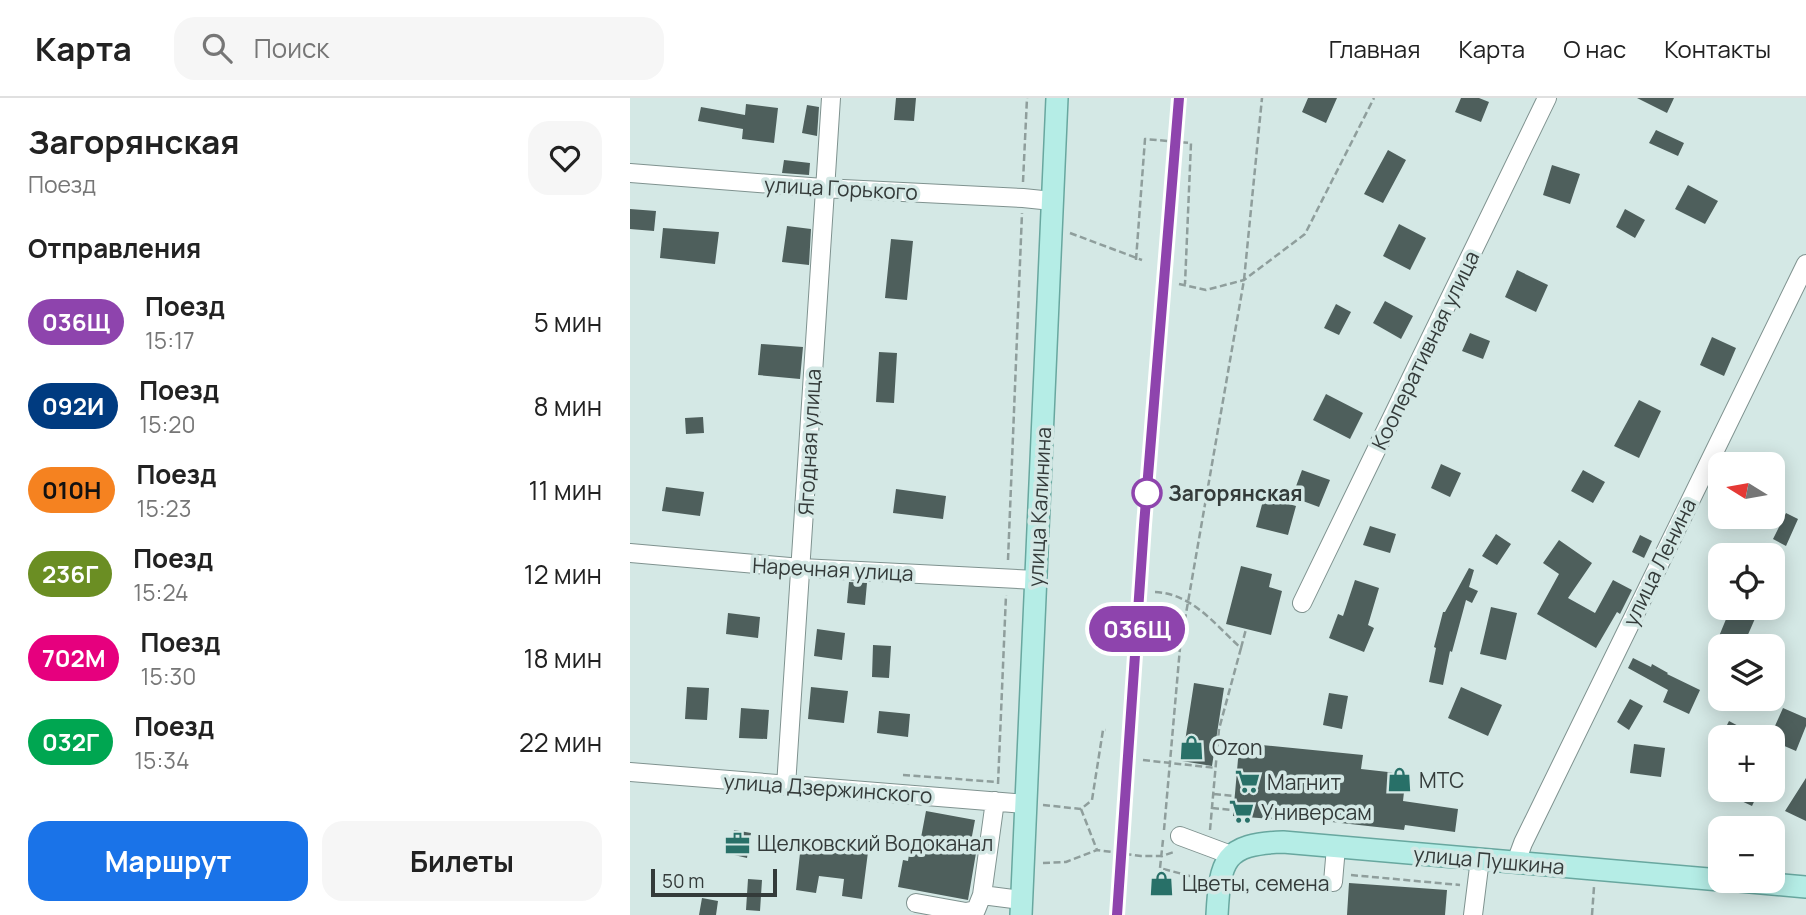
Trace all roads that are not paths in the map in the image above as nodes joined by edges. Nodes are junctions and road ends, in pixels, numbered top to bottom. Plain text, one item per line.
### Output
1 (831, 98) edge
2 (1057, 98) edge
3 (1547, 98) edge
4 (630, 173) edge
5 (823, 188) junction
6 (1052, 201) junction
7 (1806, 264) edge
8 (630, 553) edge
9 (802, 568) junction
10 (1036, 580) junction
11 (1302, 603) dead end
12 (630, 772) edge
13 (786, 786) junction
14 (996, 801) junction
15 (1026, 804) junction
16 (1180, 836) dead end
17 (1336, 847) junction
18 (1231, 855) junction
19 (1480, 859) junction
20 (1516, 862) junction
21 (1334, 878) road end
22 (1708, 879) edge
23 (1785, 885) edge
24 (1806, 887) edge
25 (982, 895) junction
26 (916, 903) dead end
27 (1021, 907) edge
28 (1217, 915) edge
29 (1473, 915) edge

1 - 5 street, Ягодная улица
2 - 6 main road, улица Калинина
3 - 11 street, Кооперативная улица
4 - 5 street, улица Горького
5 - 6 street, улица Горького
5 - 9 street, Ягодная улица
6 - 10 main road, улица Калинина
7 - 20 street, улица Ленина
8 - 9 street, Наречная улица
9 - 10 street, Наречная улица
9 - 13 street, Ягодная улица
10 - 15 main road, улица Калинина
12 - 13 street, улица Дзержинского
13 - 14 street, улица Дзержинского
14 - 15 street, улица Дзержинского
14 - 25 street
15 - 27 main road, улица Калинина
16 - 18 street
17 - 18 main road, улица Пушкина
17 - 19 main road, улица Пушкина
17 - 21 street
18 - 28 main road
19 - 20 main road, улица Пушкина
19 - 29 street
20 - 22 main road, улица Пушкина
23 - 24 main road
25 - 26 street
25 - 27 street

